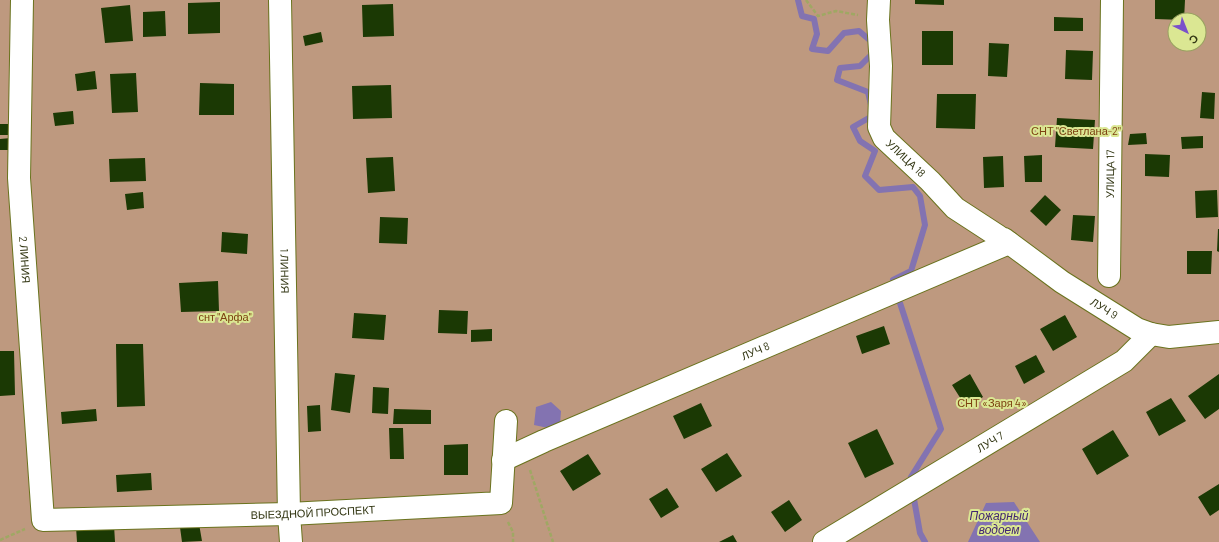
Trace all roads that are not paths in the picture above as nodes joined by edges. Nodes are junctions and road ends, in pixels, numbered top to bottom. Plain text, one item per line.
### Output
1 (22, 0) edge
2 (280, 0) edge
3 (1112, 0) edge
4 (879, 10) edge
5 (1004, 239) junction
6 (1109, 276) dead end
7 (1219, 332) edge
8 (1151, 334) junction
9 (506, 421) dead end
10 (503, 460) junction
11 (289, 514) junction
12 (43, 520) joint
13 (291, 542) edge
14 (824, 542) edge

1 - 12 street, 2 ЛИНИЯ
2 - 11 street, 1 ЛИНИЯ
3 - 6 street, УЛИЦА 17
4 - 5 street, УЛИЦА 18
5 - 8 street, ЛУЧ 9
5 - 10 street, ЛУЧ 8
7 - 8 street, ЛУЧ 9
8 - 14 street, ЛУЧ 7
9 - 10 street, ВЫЕЗДНОЙ ПРОСПЕКТ
10 - 11 street, ВЫЕЗДНОЙ ПРОСПЕКТ
11 - 12 street, ВЫЕЗДНОЙ ПРОСПЕКТ
11 - 13 street, 1 ЛИНИЯ

